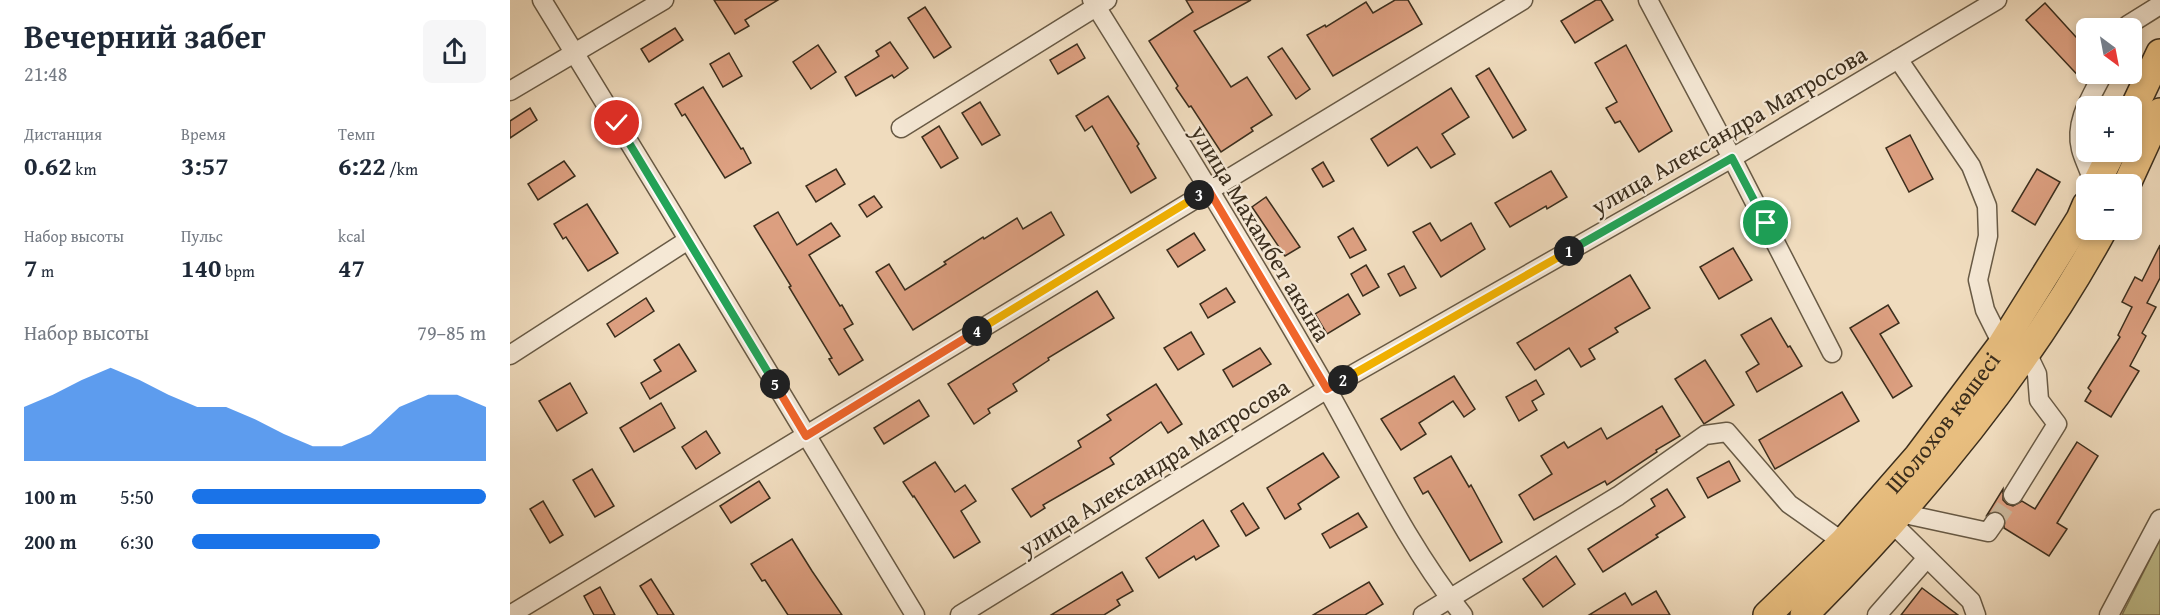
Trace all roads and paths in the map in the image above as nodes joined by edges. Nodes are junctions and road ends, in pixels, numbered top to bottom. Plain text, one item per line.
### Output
1 (542, 0) edge
2 (664, 0) edge
3 (1523, 0) edge
4 (1648, 0) edge
5 (1098, 2) edge
6 (1988, 3) edge
7 (2160, 5) edge
8 (2139, 18) edge
9 (2160, 52) edge
10 (573, 53) junction
11 (1898, 59) junction
12 (2098, 84) edge
13 (510, 92) edge
14 (2139, 96) edge
15 (2160, 112) edge
16 (901, 128) dead end
17 (1732, 158) junction
18 (2091, 174) edge
19 (2132, 174) edge
20 (1208, 189) junction
21 (2076, 227) edge
22 (688, 240) junction
23 (2097, 240) edge
24 (2014, 347) junction
25 (1832, 353) dead end
26 (510, 355) edge
27 (1327, 389) junction
28 (806, 436) junction
29 (2013, 495) tunnel mouth
30 (1896, 518) junction
31 (2160, 519) edge
32 (1995, 522) tunnel mouth
33 (1843, 542) junction
34 (1927, 558) junction
35 (1450, 599) junction
36 (510, 615) edge
37 (915, 615) edge
38 (960, 615) edge
39 (1423, 615) edge
40 (1463, 615) edge
41 (1767, 615) edge
42 (1804, 615) edge
43 (1877, 615) edge
44 (1976, 615) edge
45 (2109, 615) edge

1 - 10 street
2 - 10 street
3 - 20 street
4 - 17 street
5 - 16 street
5 - 20 street, улица Махамбет акына
6 - 11 street, улица Александра Матросова
7 - 8 street
9 - 14 highway
10 - 13 street
10 - 22 street
11 - 17 street, улица Александра Матросова
11 - 24 street
12 - 18 street
15 - 19 highway
17 - 25 street
17 - 27 street, улица Александра Матросова
20 - 27 street, улица Махамбет акына
20 - 28 street
21 - 24 highway, Шолохов көшесі
22 - 26 street
22 - 28 street
23 - 24 highway, Шолохов көшесі
24 - 29 street
24 - 30 highway, Шолохов көшесі
24 - 33 highway, Шолохов көшесі
27 - 35 street, улица Махамбет акына
27 - 38 street, улица Александра Матросова
28 - 36 street
28 - 37 street
30 - 32 street
30 - 34 street
30 - 42 highway, Шолохов көшесі
31 - 45 street
33 - 35 street
33 - 41 highway, Шолохов көшесі
34 - 43 street
34 - 44 street
35 - 39 street
35 - 40 street, улица Махамбет акына

